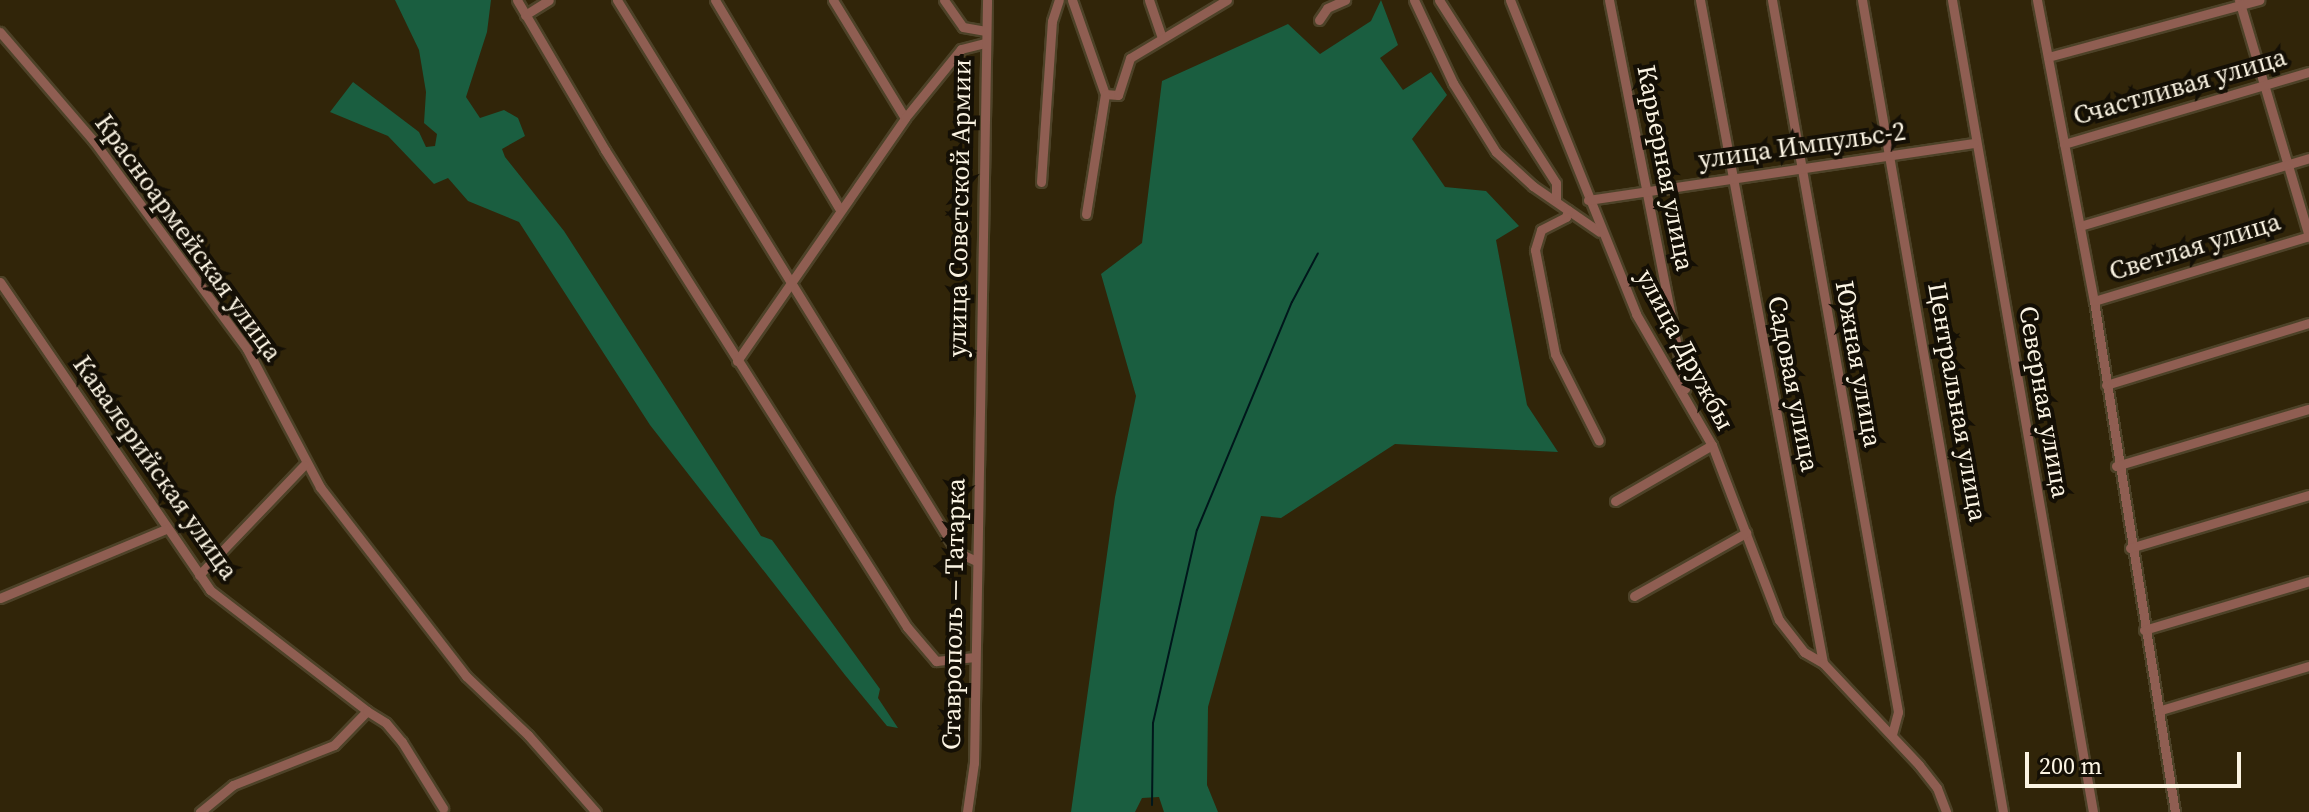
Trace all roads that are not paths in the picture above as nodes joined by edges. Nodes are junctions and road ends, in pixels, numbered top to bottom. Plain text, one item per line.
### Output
1 (517, 0) edge
2 (549, 0) edge
3 (617, 0) edge
4 (715, 0) edge
5 (833, 0) edge
6 (944, 0) edge
7 (987, 0) edge
8 (1059, 0) edge
9 (1072, 0) edge
10 (1149, 0) edge
11 (1227, 0) edge
12 (1345, 0) edge
13 (1414, 0) edge
14 (1439, 0) edge
15 (1510, 0) edge
16 (1609, 0) edge
17 (1700, 0) edge
18 (1772, 0) edge
19 (1862, 0) edge
20 (1952, 0) edge
21 (2037, 0) edge
22 (2259, 0) edge
23 (2240, 3) edge
24 (525, 15) junction
25 (1319, 20) dead end
26 (963, 27) junction
27 (986, 31) junction
28 (0, 32) edge
29 (1162, 38) junction
30 (985, 43) junction
31 (961, 49) junction
32 (2048, 57) junction
33 (2309, 72) edge
34 (2264, 85) junction
35 (1105, 94) junction
36 (905, 118) junction
37 (1974, 143) junction
38 (2064, 144) junction
39 (1890, 157) junction
40 (2309, 158) edge
41 (2288, 164) junction
42 (1801, 169) junction
43 (1732, 177) junction
44 (1041, 182) dead end
45 (1648, 190) junction
46 (1556, 200) junction
47 (1588, 200) junction
48 (839, 208) junction
49 (1568, 210) junction
50 (1086, 214) dead end
51 (2080, 226) junction
52 (1601, 232) junction
53 (2309, 236) edge
54 (789, 280) junction
55 (0, 282) edge
56 (2094, 301) junction
57 (2309, 323) edge
58 (737, 361) junction
59 (2106, 385) junction
60 (1685, 392) junction
61 (2309, 409) edge
62 (979, 416) joint
63 (1599, 441) dead end
64 (1712, 445) junction
65 (304, 465) junction
66 (2116, 466) junction
67 (2309, 495) edge
68 (1615, 501) dead end
69 (166, 529) junction
70 (1746, 533) junction
71 (2130, 548) junction
72 (976, 561) junction
73 (199, 575) junction
74 (2309, 581) edge
75 (1634, 596) dead end
76 (0, 598) edge
77 (2144, 630) junction
78 (975, 657) junction
79 (1823, 663) junction
80 (2309, 666) edge
81 (2161, 710) junction
82 (367, 711) junction
83 (1892, 735) junction
84 (443, 808) dead end
85 (200, 812) edge
86 (596, 812) edge
87 (967, 812) edge
88 (1946, 812) edge
89 (2003, 812) edge
90 (2093, 812) edge
91 (2175, 812) edge

1 - 24 street
2 - 24 street
3 - 54 street
4 - 48 street
5 - 36 street
6 - 26 street
7 - 27 street, улица Советской Армии
8 - 44 street
9 - 35 street
10 - 29 street
11 - 29 street
12 - 25 street
13 - 46 street
14 - 46 street
15 - 47 street, улица Дружбы
16 - 45 street, Карьерная улица
17 - 43 street, Садовая улица
18 - 42 street, Южная улица
19 - 39 street, Центральная улица
20 - 37 street, Северная улица
21 - 32 street
22 - 23 street
23 - 32 street
23 - 34 street
24 - 58 street
26 - 27 street
26 - 31 street
27 - 30 street, улица Советской Армии
28 - 65 street, Красноармейская улица
29 - 35 street
30 - 31 street
30 - 62 street, улица Советской Армии
31 - 36 street
32 - 38 street
33 - 34 street, Счастливая улица
34 - 38 street, Счастливая улица
34 - 41 street
35 - 50 street
36 - 48 street
37 - 39 street, улица Импульс-2
37 - 90 street, Северная улица
38 - 51 street
39 - 42 street, улица Импульс-2
39 - 89 street, Центральная улица
40 - 41 street
41 - 51 street
41 - 53 street
42 - 43 street, улица Импульс-2
42 - 83 street, Южная улица
43 - 45 street, улица Импульс-2
43 - 79 street, Садовая улица
45 - 47 street, улица Импульс-2
45 - 60 street, Карьерная улица
46 - 49 street
47 - 52 street, улица Дружбы
48 - 54 street
49 - 52 street
49 - 63 street
51 - 56 street
52 - 60 street, улица Дружбы
53 - 56 street, Светлая улица
54 - 58 street
54 - 72 street
55 - 69 street, Кавалерийская улица
56 - 59 street
57 - 59 street
58 - 78 street
59 - 66 street
60 - 64 street, улица Дружбы
61 - 66 street
62 - 72 street, Ставрополь — Татарка
64 - 68 street
64 - 70 street, улица Дружбы
65 - 73 street
65 - 86 street, Красноармейская улица
66 - 71 street
67 - 71 street
69 - 73 street, Кавалерийская улица
69 - 76 street
70 - 75 street
70 - 79 street, улица Дружбы
71 - 77 street
72 - 78 street, Ставрополь — Татарка
73 - 82 street, Кавалерийская улица
74 - 77 street
77 - 81 street
78 - 87 street, Ставрополь — Татарка
79 - 83 street
80 - 81 street
81 - 91 street
82 - 84 street, Кавалерийская улица
82 - 85 street
83 - 88 street

